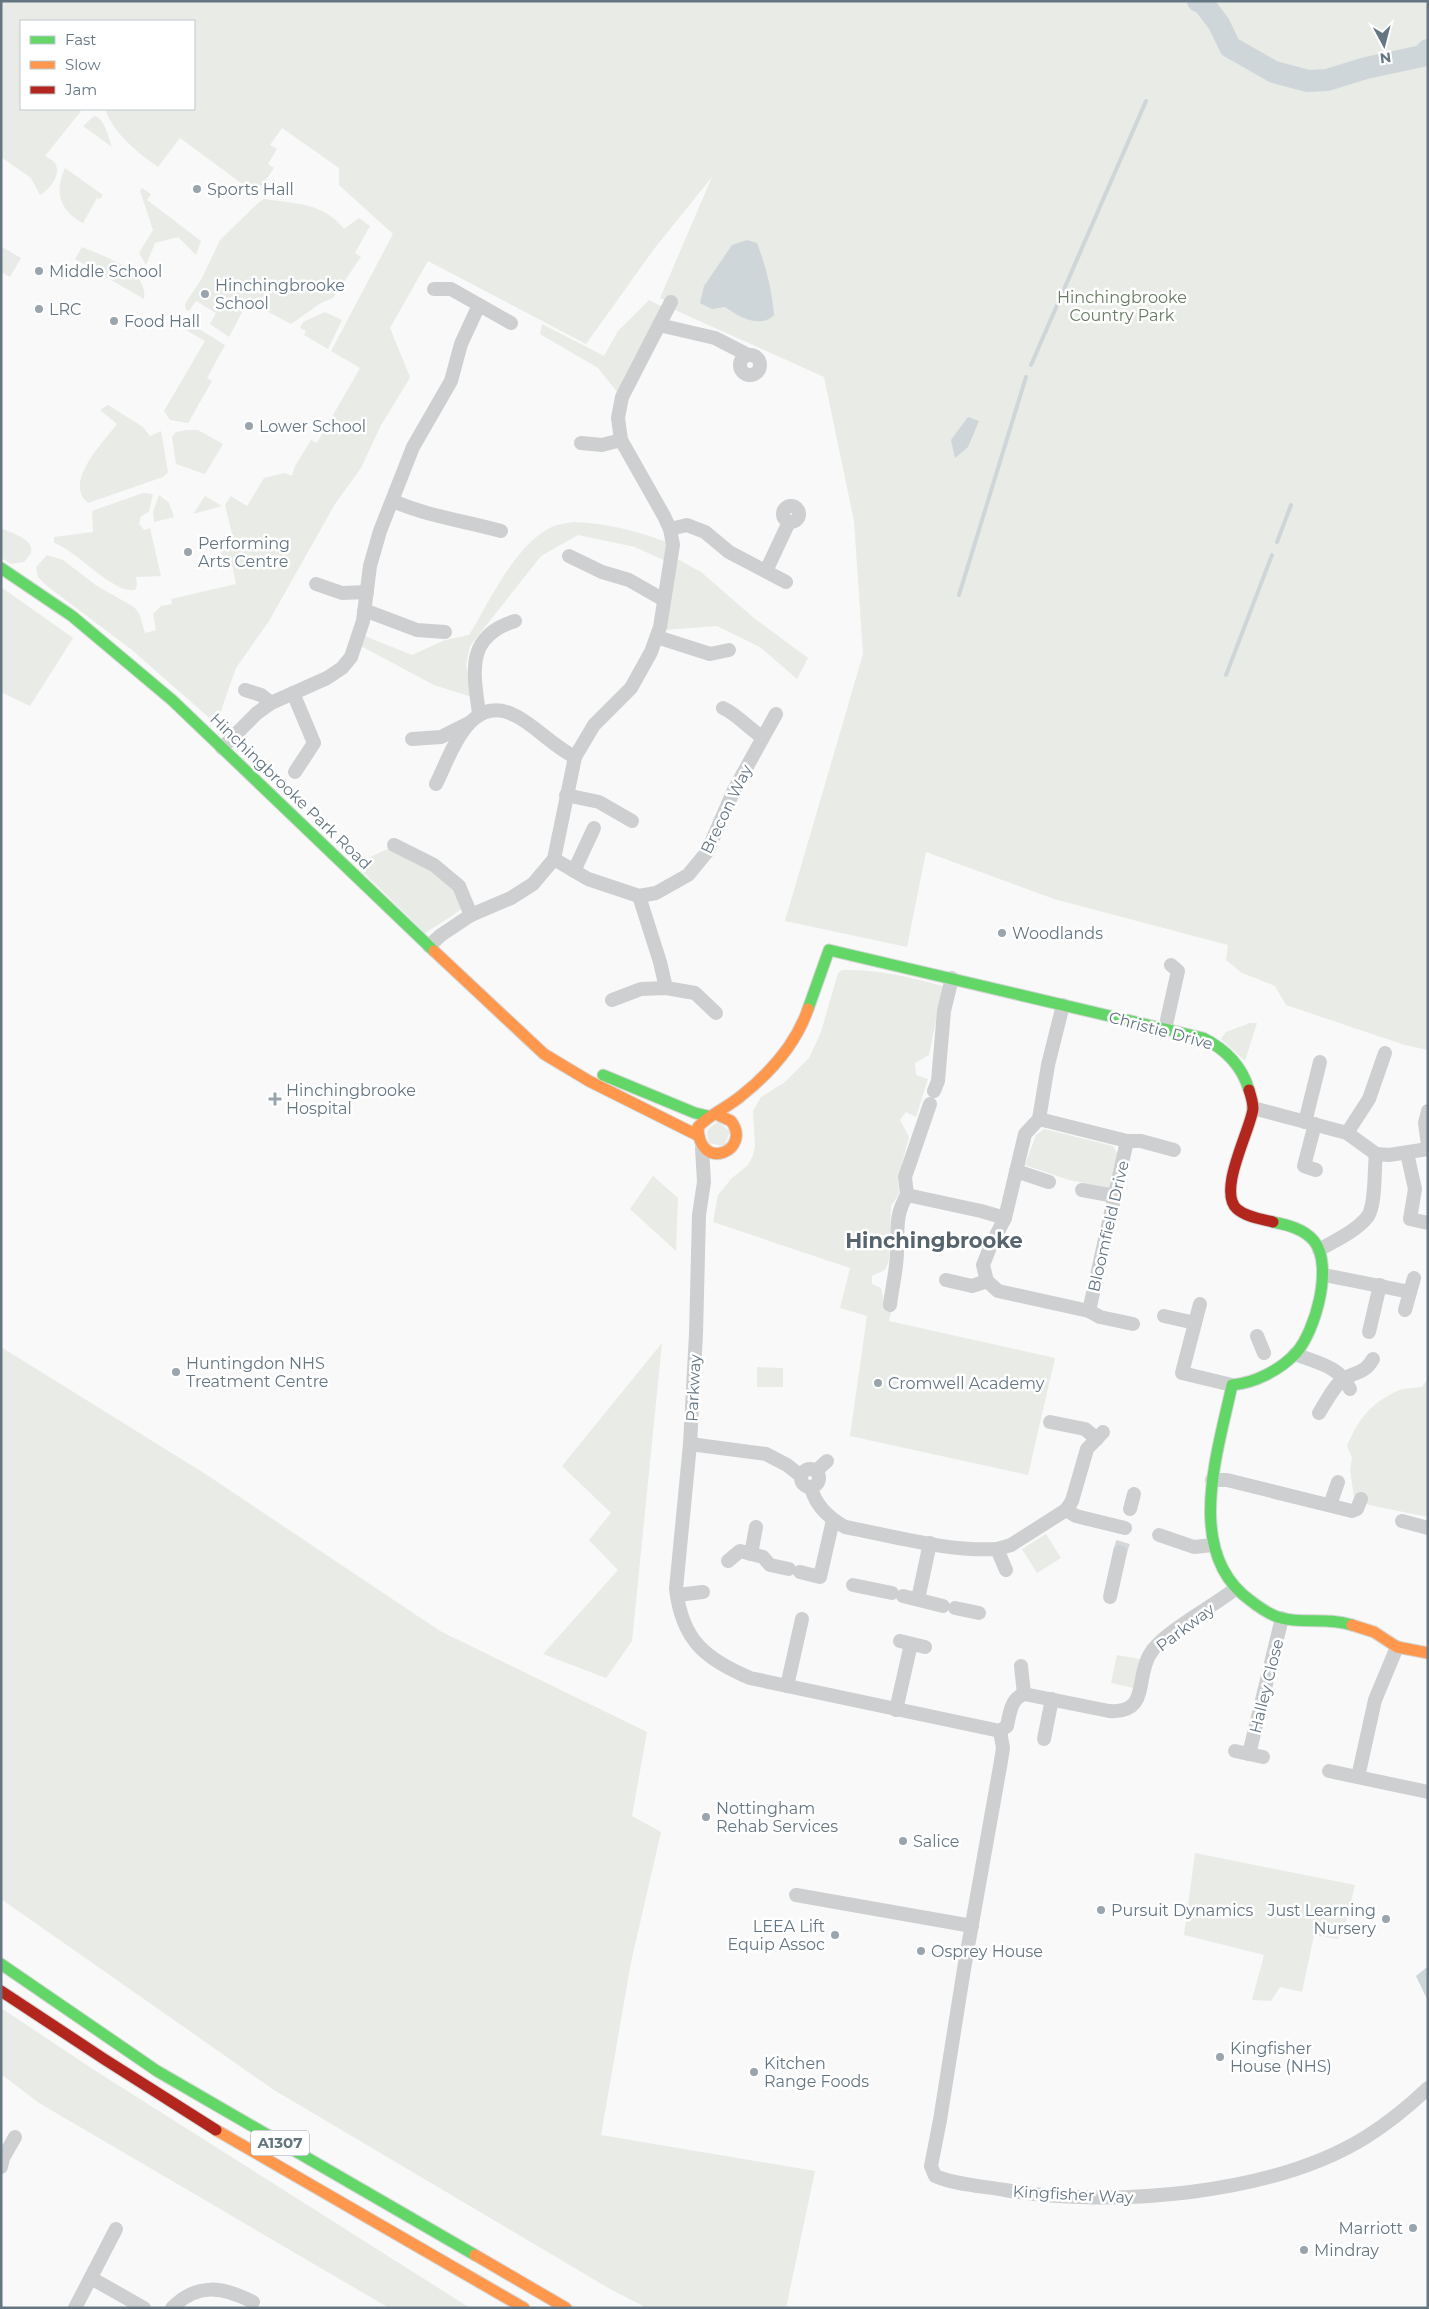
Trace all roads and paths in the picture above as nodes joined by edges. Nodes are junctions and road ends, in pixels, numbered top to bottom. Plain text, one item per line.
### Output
1 (434, 289) dead end
2 (671, 302) dead end
3 (479, 305) junction
4 (511, 323) dead end
5 (659, 326) junction
6 (748, 355) dead end
7 (621, 440) junction
8 (581, 443) dead end
9 (393, 501) junction
10 (788, 522) dead end
11 (670, 529) junction
12 (501, 531) dead end
13 (569, 556) dead end
14 (1, 568) edge
15 (766, 571) junction
16 (786, 582) dead end
17 (316, 584) dead end
18 (367, 592) junction
19 (664, 600) junction
20 (364, 612) junction
21 (515, 621) dead end
22 (445, 632) dead end
23 (657, 637) junction
24 (729, 650) dead end
25 (246, 690) dead end
26 (293, 693) junction
27 (271, 704) junction
28 (723, 708) dead end
29 (479, 713) junction
30 (776, 714) dead end
31 (466, 724) junction
32 (762, 737) junction
33 (412, 739) dead end
34 (222, 748) junction
35 (576, 757) junction
36 (295, 772) dead end
37 (436, 784) dead end
38 (566, 795) junction
39 (632, 820) dead end
40 (594, 828) dead end
41 (394, 845) dead end
42 (554, 860) junction
43 (574, 871) junction
44 (639, 896) junction
45 (471, 916) junction
46 (429, 946) junction
47 (1171, 965) dead end
48 (952, 978) junction
49 (666, 988) junction
50 (612, 1000) dead end
51 (1063, 1005) junction
52 (716, 1013) dead end
53 (1166, 1029) junction
54 (1385, 1053) dead end
55 (544, 1054) junction
56 (1320, 1062) dead end
57 (741, 1096) junction
58 (1253, 1108) junction
59 (1428, 1111) edge
60 (712, 1115) junction
61 (1039, 1119) junction
62 (1310, 1123) junction
63 (736, 1127) junction
64 (1347, 1133) junction
65 (697, 1135) junction
66 (1127, 1141) junction
67 (1428, 1145) edge
68 (702, 1148) junction
69 (1428, 1149) edge
70 (1174, 1150) dead end
71 (1407, 1153) junction
72 (721, 1154) junction
73 (1376, 1154) junction
74 (1316, 1170) dead end
75 (1016, 1171) junction
76 (704, 1182) junction
77 (1049, 1182) dead end
78 (1082, 1190) dead end
79 (907, 1196) junction
80 (1115, 1196) junction
81 (1005, 1218) junction
82 (1428, 1223) edge
83 (1319, 1250) junction
84 (1324, 1275) junction
85 (1414, 1278) dead end
86 (946, 1280) dead end
87 (987, 1281) junction
88 (1380, 1285) junction
89 (1410, 1292) junction
90 (1200, 1304) dead end
91 (890, 1305) dead end
92 (1405, 1310) dead end
93 (1089, 1312) junction
94 (1164, 1316) dead end
95 (1196, 1323) junction
96 (1133, 1324) dead end
97 (1369, 1332) dead end
98 (1257, 1336) dead end
99 (1295, 1354) junction
100 (1373, 1358) dead end
101 (1269, 1362) junction
102 (1348, 1384) junction
103 (1232, 1385) junction
104 (1319, 1413) dead end
105 (1050, 1422) dead end
106 (690, 1444) junction
107 (827, 1461) dead end
108 (816, 1471) junction
109 (801, 1476) junction
110 (1212, 1480) junction
111 (1338, 1482) dead end
112 (812, 1487) junction
113 (1134, 1494) dead end
114 (1360, 1499) dead end
115 (1330, 1506) junction
116 (1066, 1510) junction
117 (1128, 1519) junction
118 (832, 1520) junction
119 (1402, 1521) dead end
120 (756, 1528) dead end
121 (1428, 1528) edge
122 (1158, 1535) dead end
123 (930, 1543) junction
124 (1213, 1545) junction
125 (997, 1549) junction
126 (751, 1554) junction
127 (728, 1561) dead end
128 (1006, 1570) dead end
129 (852, 1585) dead end
130 (1235, 1589) junction
131 (703, 1592) dead end
132 (676, 1595) junction
133 (1110, 1597) dead end
134 (918, 1599) junction
135 (979, 1613) dead end
136 (1282, 1618) junction
137 (803, 1620) dead end
138 (912, 1644) dead end
139 (1397, 1647) junction
140 (1428, 1653) edge
141 (1021, 1666) dead end
142 (787, 1686) junction
143 (1024, 1694) junction
144 (1052, 1699) junction
145 (896, 1710) junction
146 (1000, 1731) junction
147 (1044, 1739) dead end
148 (1234, 1751) dead end
149 (1329, 1771) dead end
150 (1358, 1777) junction
151 (1428, 1792) edge
152 (796, 1895) dead end
153 (972, 1926) junction
154 (1, 1964) edge
155 (1, 1991) edge
156 (1428, 2088) edge
157 (14, 2137) dead end
158 (2, 2161) edge
159 (116, 2229) dead end
160 (397, 2236) junction
161 (91, 2278) junction
162 (253, 2302) dead end
163 (75, 2308) edge
164 (144, 2308) edge
165 (172, 2308) edge
166 (507, 2308) edge
167 (524, 2308) edge
168 (566, 2308) edge

1 - 3 street
2 - 5 street
3 - 4 street
3 - 9 street
5 - 6 street
5 - 7 street
7 - 8 street
7 - 11 street
9 - 12 street
9 - 18 street
10 - 15 street
11 - 15 street
11 - 19 street
13 - 19 street
14 - 34 street, Hinchingbrooke Park Road
15 - 16 street
17 - 18 street
18 - 20 street
19 - 23 street
20 - 22 street
20 - 26 street
21 - 29 street
23 - 24 street
23 - 35 street
25 - 27 street
26 - 27 street
26 - 36 street
27 - 34 street
28 - 32 street
29 - 31 street
29 - 35 street
30 - 32 street, Brecon Way
31 - 33 street
31 - 37 street
32 - 44 street, Brecon Way
34 - 46 street, Hinchingbrooke Park Road
35 - 38 street
38 - 39 street
38 - 42 street
40 - 43 street
41 - 45 street
42 - 43 street
42 - 45 street
43 - 44 street
44 - 49 street
45 - 46 street
46 - 55 street, Hinchingbrooke Park Road
47 - 53 street
48 - 51 street, Christie Drive
48 - 57 street, Christie Drive
48 - 79 street
49 - 50 street
49 - 52 street
51 - 53 street, Christie Drive
51 - 61 street
53 - 58 street, Christie Drive
54 - 64 street
55 - 60 street, Hinchingbrooke Park Road
55 - 65 street, Hinchingbrooke Park Road
56 - 62 street
57 - 60 street
57 - 63 street
58 - 62 street
58 - 83 street
59 - 67 street
60 - 63 street
60 - 65 street
61 - 66 street, Bloomfield Drive
61 - 75 street
62 - 64 street
62 - 74 street
63 - 72 street
64 - 73 street
65 - 68 street
66 - 70 street, Bloomfield Drive
66 - 80 street, Bloomfield Drive
68 - 72 street
68 - 76 street, Parkway
69 - 71 street
71 - 73 street
71 - 82 street
72 - 76 street, Parkway
73 - 83 street
75 - 77 street
75 - 81 street
76 - 106 street, Parkway
78 - 80 street
79 - 81 street
79 - 91 street
80 - 93 street, Bloomfield Drive
81 - 87 street
83 - 84 street
84 - 88 street
84 - 99 street
85 - 89 street
86 - 87 street
87 - 93 street, Bloomfield Drive
88 - 89 street
88 - 97 street
89 - 92 street
90 - 95 street
93 - 96 street, Bloomfield Drive
94 - 95 street
95 - 103 street
98 - 101 street
99 - 101 street
99 - 102 street
100 - 102 street
101 - 103 street
102 - 104 street
103 - 110 street
105 - 116 street
106 - 109 street
106 - 132 street, Parkway
107 - 108 street
108 - 109 street
108 - 112 street
109 - 112 street
110 - 115 street
110 - 124 street
111 - 115 street
112 - 118 street
113 - 117 street
114 - 115 street
116 - 117 street
116 - 125 street
117 - 133 street
118 - 123 street
118 - 126 street
119 - 121 street
120 - 126 street
122 - 124 street
123 - 125 street
123 - 134 street
124 - 130 street
125 - 128 street
126 - 127 street
129 - 134 street
130 - 136 street
130 - 144 street, Parkway
131 - 132 street
132 - 142 street, Parkway
134 - 135 street
136 - 139 street
136 - 148 street, Halley Close
137 - 142 street
138 - 145 street
139 - 140 street
139 - 150 street
141 - 143 street
142 - 145 street, Parkway
143 - 144 street, Parkway
143 - 146 street
144 - 147 street
145 - 146 street, Parkway
146 - 153 street, Kingfisher Way
149 - 150 street
150 - 151 street
152 - 153 street
153 - 156 street, Kingfisher Way
154 - 168 street, A1307
155 - 160 street, A1307
157 - 158 street
159 - 161 street
160 - 166 street, A1307
160 - 167 street, A1307
161 - 163 street
161 - 164 street
162 - 165 street

